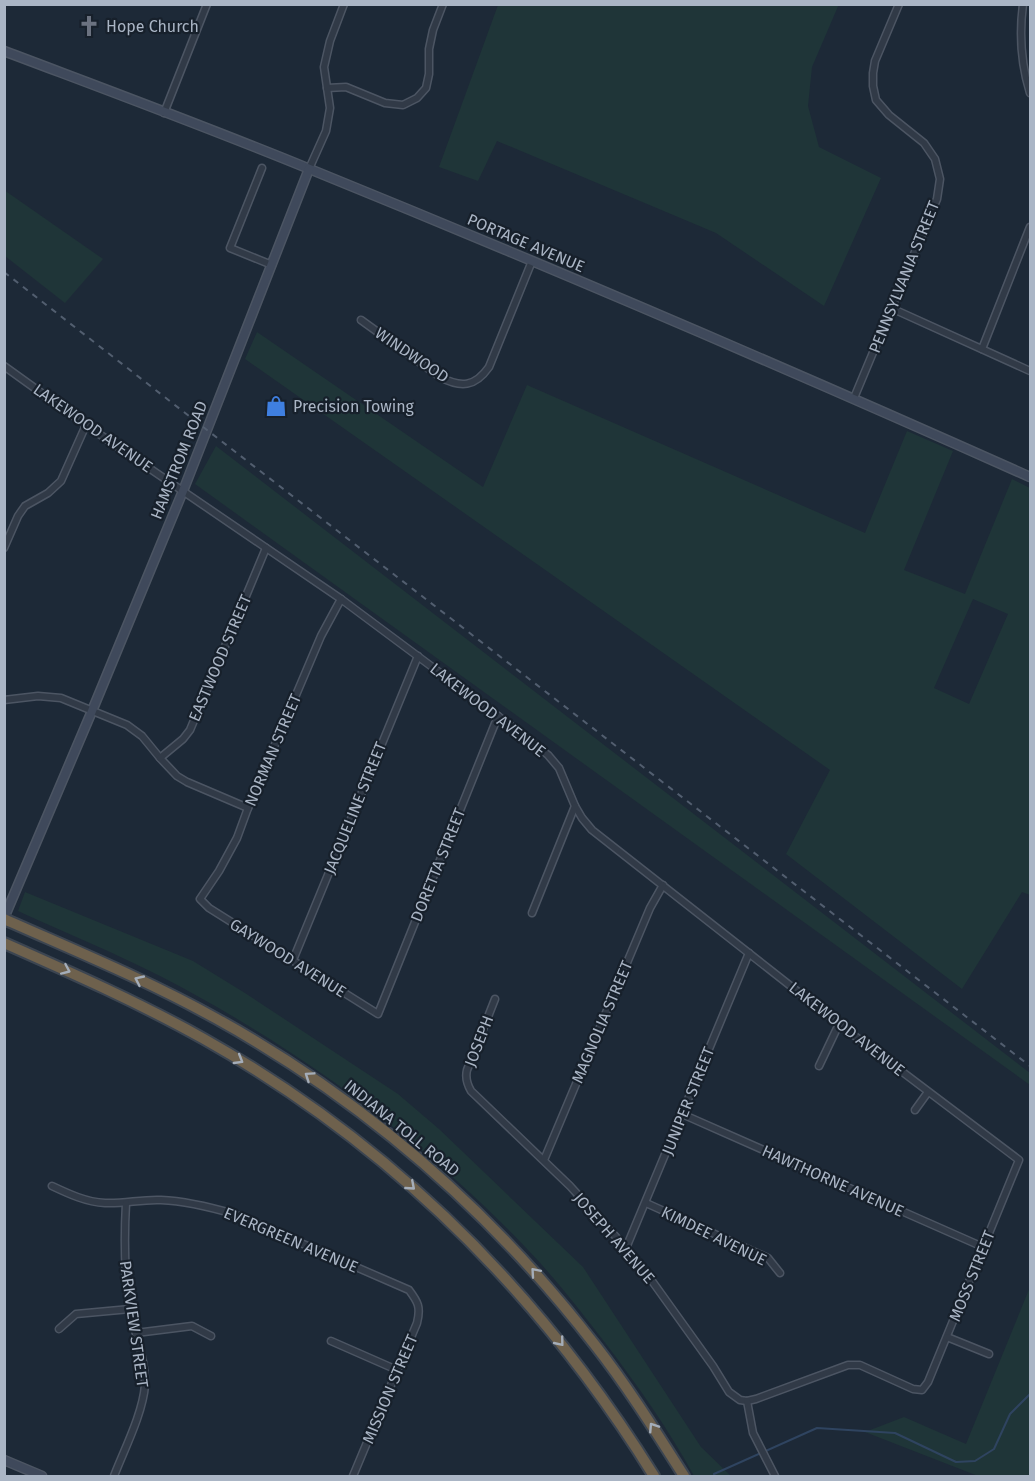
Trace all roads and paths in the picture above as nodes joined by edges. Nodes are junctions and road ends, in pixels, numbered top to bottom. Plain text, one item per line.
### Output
1 (207, 4) edge
2 (344, 4) edge
3 (443, 4) edge
4 (899, 4) edge
5 (1023, 4) edge
6 (4, 51) edge
7 (327, 88) junction
8 (1030, 93) edge
9 (165, 113) junction
10 (262, 168) dead end
11 (309, 169) junction
12 (1030, 227) edge
13 (532, 261) junction
14 (272, 265) junction
15 (891, 308) junction
16 (360, 320) dead end
17 (982, 349) junction
18 (4, 366) edge
19 (1030, 371) edge
20 (854, 398) junction
21 (86, 425) junction
22 (1030, 477) edge
23 (183, 491) junction
24 (4, 548) edge
25 (266, 548) junction
26 (341, 599) junction
27 (418, 656) junction
28 (4, 700) edge
29 (92, 711) junction
30 (498, 716) junction
31 (160, 758) junction
32 (575, 806) junction
33 (248, 808) junction
34 (663, 885) junction
35 (200, 899) joint
36 (532, 913) dead end
37 (4, 918) edge
38 (8, 945) edge
39 (749, 953) junction
40 (293, 960) junction
41 (495, 999) dead end
42 (378, 1014) joint
43 (839, 1024) junction
44 (819, 1066) dead end
45 (467, 1084) joint
46 (928, 1092) junction
47 (915, 1110) dead end
48 (682, 1114) junction
49 (544, 1160) junction
50 (1019, 1160) joint
51 (52, 1186) dead end
52 (126, 1203) junction
53 (646, 1203) junction
54 (983, 1247) junction
55 (626, 1248) junction
56 (780, 1273) dead end
57 (417, 1300) joint
58 (130, 1309) junction
59 (59, 1329) dead end
60 (136, 1333) junction
61 (211, 1336) dead end
62 (947, 1336) junction
63 (331, 1341) dead end
64 (989, 1354) dead end
65 (397, 1370) junction
66 (747, 1401) junction
67 (4, 1460) edge
68 (42, 1476) edge
69 (114, 1476) edge
70 (353, 1476) edge
71 (654, 1476) edge
72 (684, 1476) edge
73 (775, 1476) edge

1 - 9 street
2 - 7 street, HAMSTROM ROAD
3 - 7 street
4 - 15 street, PENNSYLVANIA STREET
5 - 8 street
6 - 9 street, PORTAGE AVENUE
7 - 11 street, HAMSTROM ROAD
9 - 11 street, PORTAGE AVENUE
10 - 14 street
11 - 13 street, PORTAGE AVENUE
11 - 14 street, HAMSTROM ROAD
12 - 17 street
13 - 16 street, WINDWOOD
13 - 20 street, PORTAGE AVENUE
14 - 23 street, HAMSTROM ROAD
15 - 17 street
15 - 20 street, PENNSYLVANIA STREET
17 - 19 street
18 - 21 street, LAKEWOOD AVENUE
20 - 22 street, PORTAGE AVENUE
21 - 23 street, LAKEWOOD AVENUE
21 - 24 street
23 - 25 street, LAKEWOOD AVENUE
23 - 29 street, HAMSTROM ROAD
25 - 26 street, LAKEWOOD AVENUE
25 - 31 street, EASTWOOD STREET
26 - 27 street, LAKEWOOD AVENUE
26 - 33 street, NORMAN STREET
27 - 30 street, LAKEWOOD AVENUE
27 - 40 street, JACQUELINE STREET
28 - 29 street
29 - 31 street
29 - 37 street, HAMSTROM ROAD
30 - 32 street, LAKEWOOD AVENUE
30 - 42 street, DORETTA STREET
31 - 33 street
32 - 34 street, LAKEWOOD AVENUE
32 - 36 street
33 - 35 street, NORMAN STREET
34 - 39 street, LAKEWOOD AVENUE
34 - 49 street, MAGNOLIA STREET
35 - 40 street, GAYWOOD AVENUE
72 -> 37 highway, INDIANA TOLL ROAD
38 -> 71 highway
39 - 43 street, LAKEWOOD AVENUE
39 - 48 street, JUNIPER STREET
40 - 42 street, GAYWOOD AVENUE
41 - 45 street, JOSEPH
43 - 44 street
43 - 46 street, LAKEWOOD AVENUE
45 - 49 street, JOSEPH AVENUE
46 - 47 street
46 - 50 street, LAKEWOOD AVENUE
48 - 53 street, JUNIPER STREET
48 - 54 street, HAWTHORNE AVENUE
49 - 55 street, JOSEPH AVENUE
50 - 54 street, MOSS STREET
51 - 52 street, EVERGREEN AVENUE
52 - 57 street, EVERGREEN AVENUE
52 - 58 street, PARKVIEW STREET
53 - 55 street, JUNIPER STREET
53 - 56 street, KIMDEE AVENUE
54 - 62 street, MOSS STREET
55 - 66 street, JOSEPH AVENUE
57 - 65 street, MISSION STREET
58 - 59 street
58 - 60 street, PARKVIEW STREET
60 - 61 street
60 - 69 street, PARKVIEW STREET
62 - 64 street
62 - 66 street, MOSS STREET
63 - 65 street
65 - 70 street, MISSION STREET
66 - 73 street
67 - 68 street

